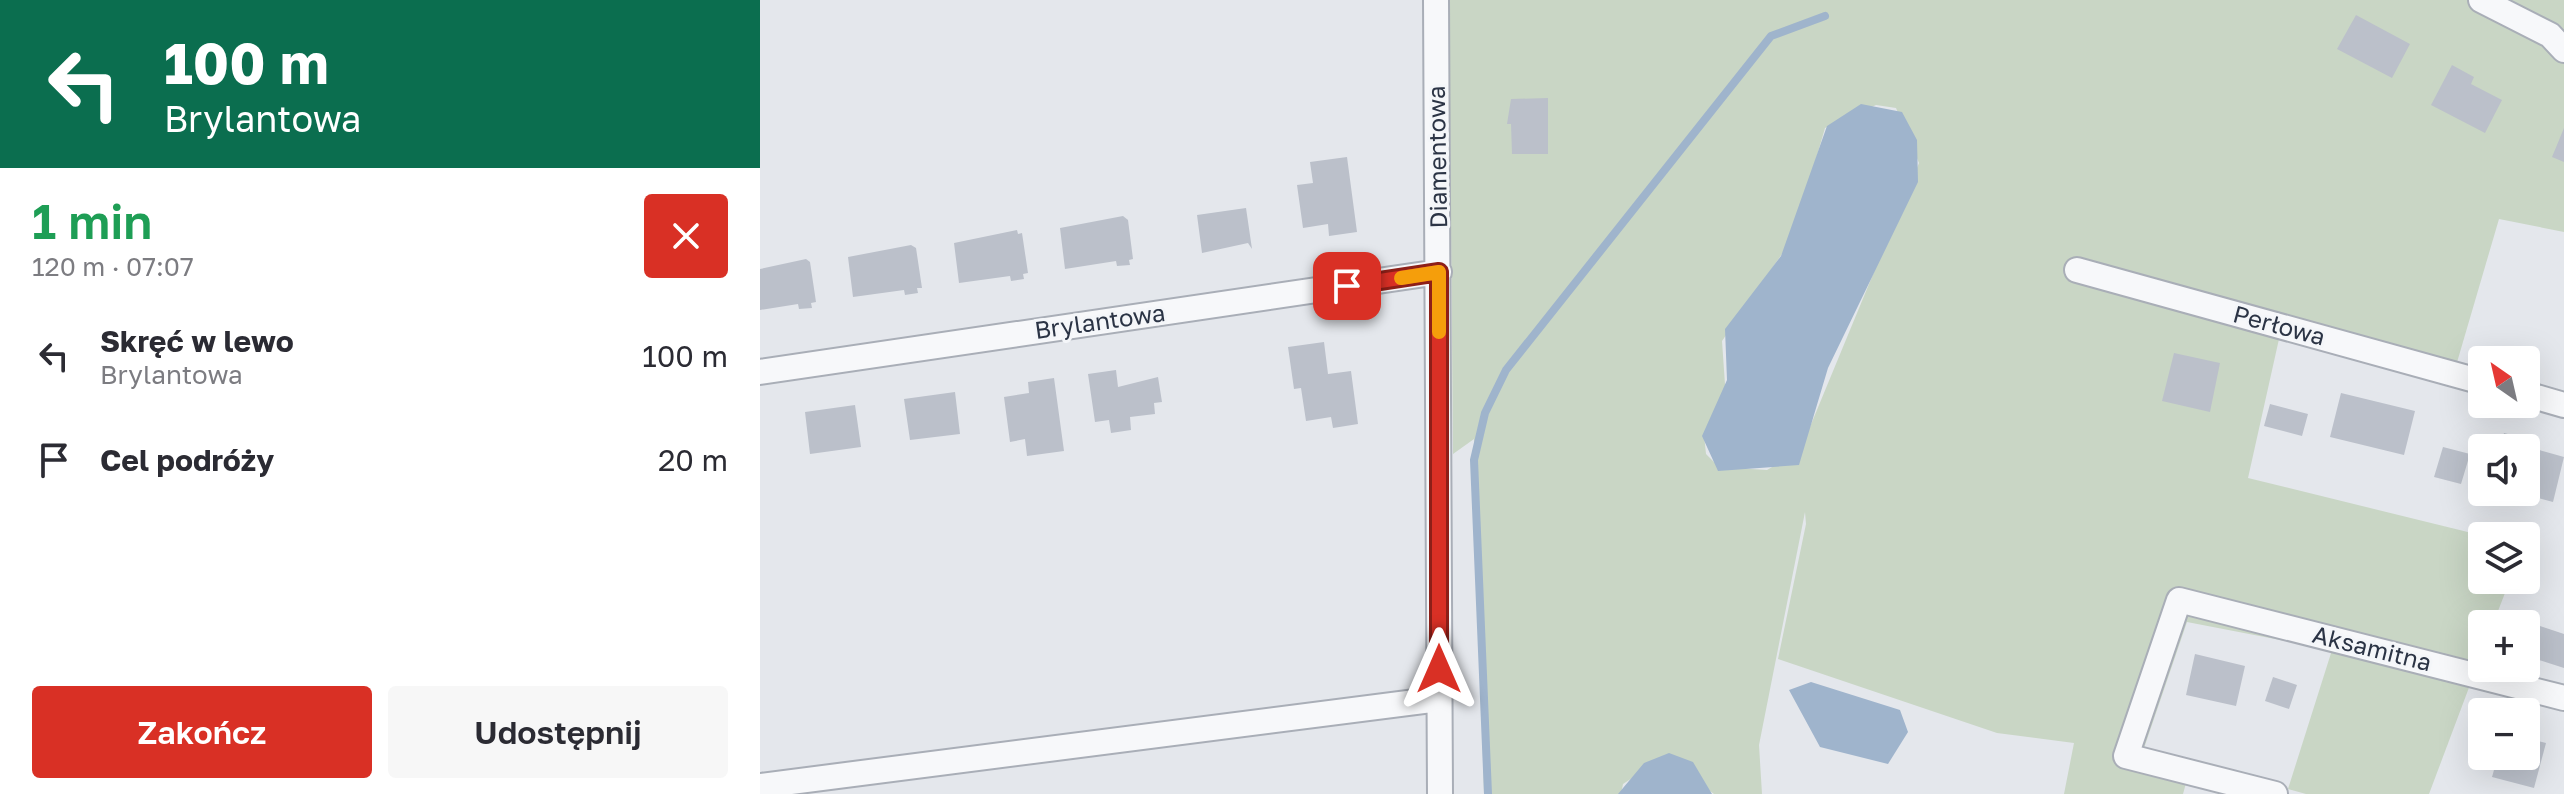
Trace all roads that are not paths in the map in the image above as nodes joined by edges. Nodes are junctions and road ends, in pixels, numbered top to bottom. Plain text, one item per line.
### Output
1 (1436, 0) edge
2 (2481, 0) edge
3 (2564, 50) edge
4 (2077, 270) dead end
5 (1439, 272) junction
6 (760, 372) edge
7 (2468, 378) edge
8 (2540, 398) edge
9 (2564, 405) edge
10 (2564, 698) edge
11 (1439, 699) junction
12 (760, 786) edge
13 (1440, 794) edge
14 (2275, 794) edge

1 - 5 street, Diamentowa
2 - 3 street
4 - 7 street, Perłowa
5 - 6 street, Brylantowa
5 - 11 street, Diamentowa
8 - 9 street
10 - 14 street, Aksamitna
11 - 12 street
11 - 13 street, Diamentowa

